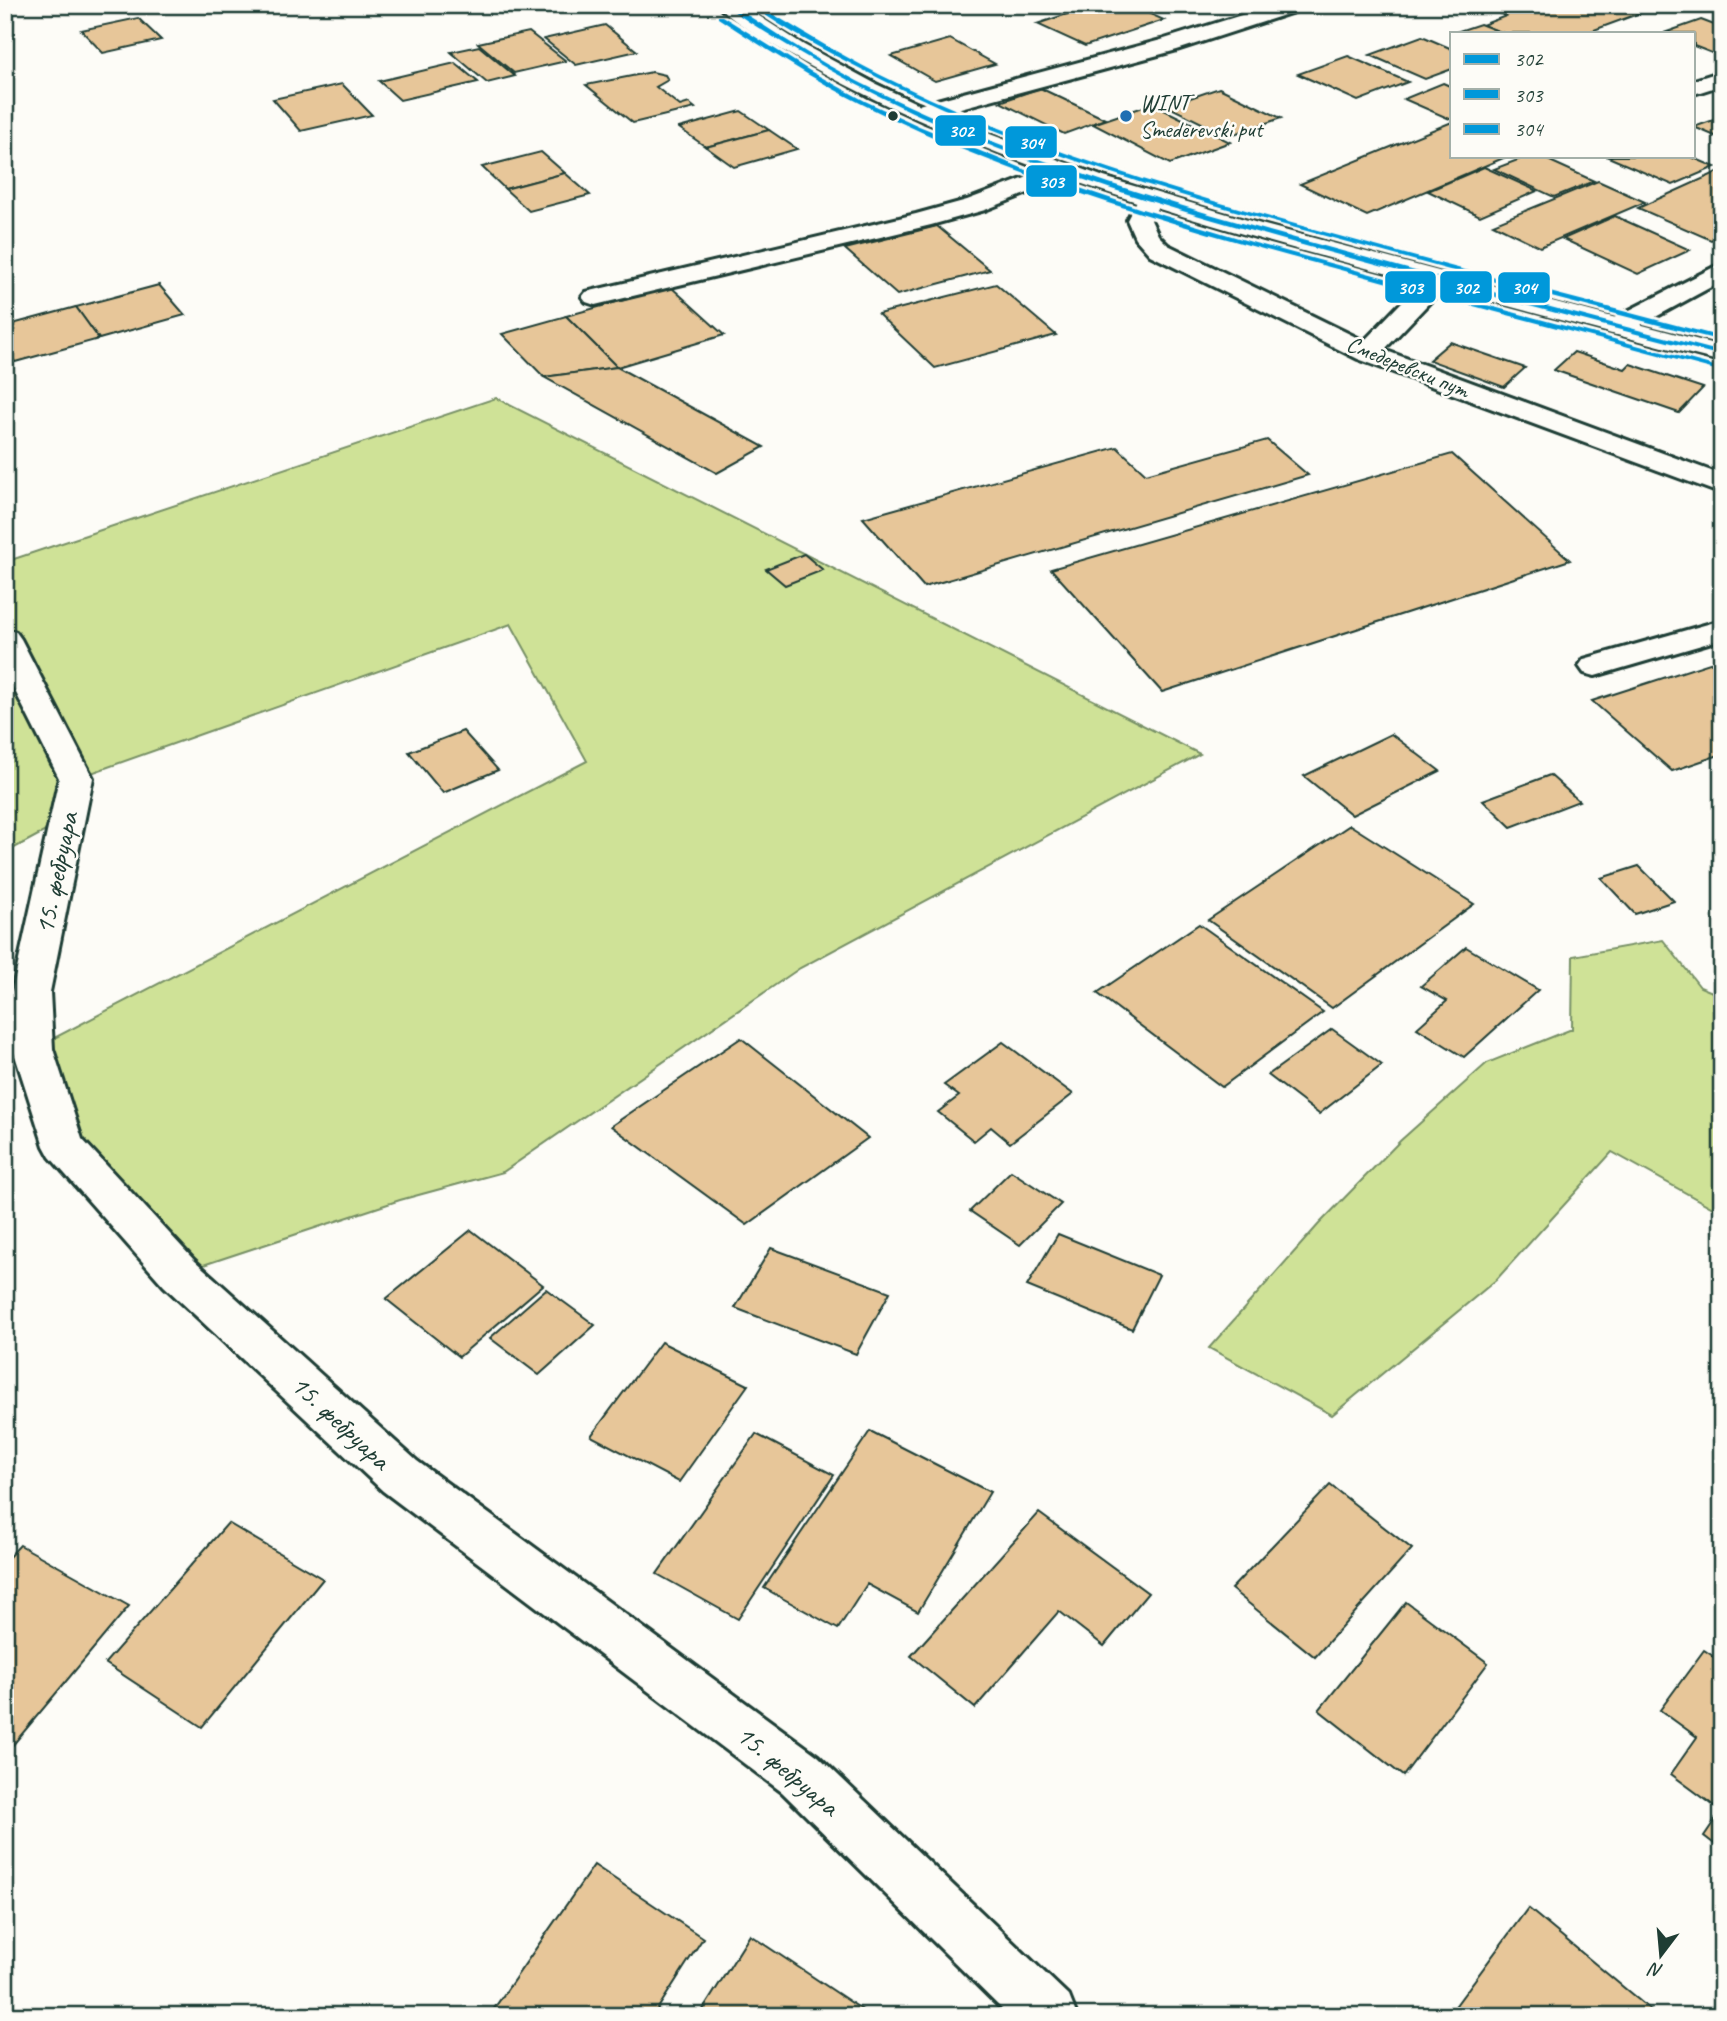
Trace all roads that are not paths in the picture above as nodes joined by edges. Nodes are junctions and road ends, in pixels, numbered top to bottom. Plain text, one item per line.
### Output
1 (728, 5) edge
2 (1296, 5) edge
3 (1722, 78) edge
4 (1696, 87) edge
5 (919, 113) junction
6 (1065, 170) junction
7 (1149, 200) junction
8 (1722, 271) edge
9 (1437, 280) junction
10 (595, 298) dead end
11 (1617, 327) junction
12 (1367, 353) junction
13 (1722, 354) edge
14 (1722, 485) edge
15 (1722, 628) edge
16 (5, 639) edge
17 (1595, 666) dead end
18 (18, 696) edge
19 (18, 1001) edge
20 (1049, 2016) edge

1 - 5 street
2 - 5 street
3 - 4 street
5 - 6 street
6 - 7 street
6 - 10 street
7 - 9 street
7 - 12 street, Смедеревски пут
8 - 11 street
9 - 11 street
9 - 12 street
11 - 13 street
12 - 14 street, Смедеревски пут
15 - 17 street
16 - 18 street, 15. фебруара
18 - 19 street, 15. фебруара
19 - 20 street, 15. фебруара

